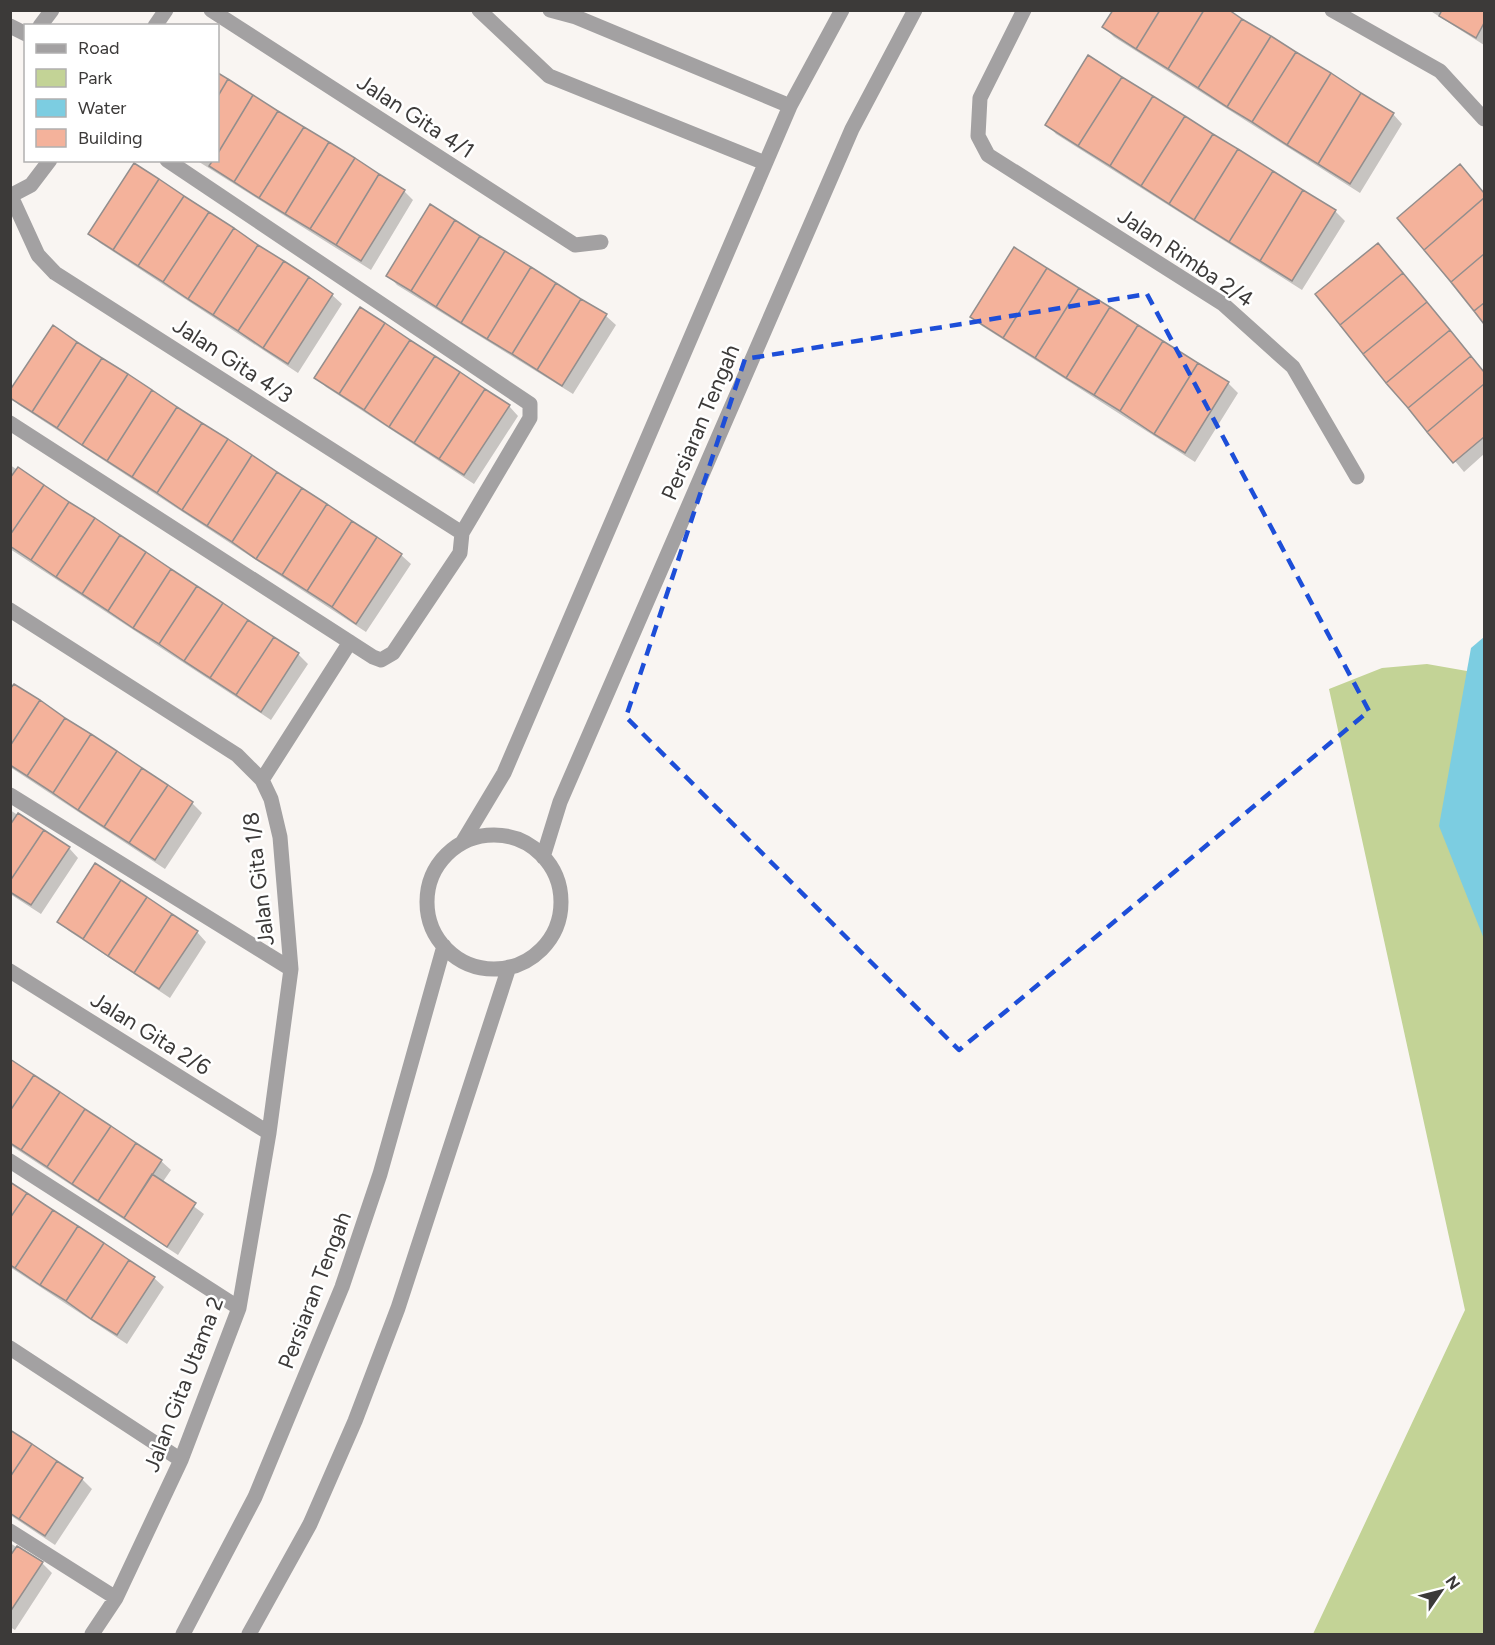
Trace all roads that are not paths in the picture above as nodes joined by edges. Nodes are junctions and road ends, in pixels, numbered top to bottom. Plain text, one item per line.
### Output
1 (52, 10) edge
2 (166, 10) edge
3 (211, 10) edge
4 (479, 10) edge
5 (550, 10) edge
6 (842, 10) edge
7 (915, 10) edge
8 (1024, 10) edge
9 (1332, 10) edge
10 (42, 24) edge
11 (156, 24) edge
12 (10, 26) edge
13 (24, 33) edge
14 (790, 106) junction
15 (1485, 118) edge
16 (48, 162) edge
17 (170, 162) edge
18 (765, 163) junction
19 (11, 196) edge
20 (601, 242) dead end
21 (10, 423) edge
22 (1357, 477) dead end
23 (462, 533) junction
24 (10, 610) edge
25 (350, 642) junction
26 (262, 780) junction
27 (10, 795) edge
28 (462, 843) junction
29 (543, 857) junction
30 (444, 946) junction
31 (509, 967) junction
32 (291, 969) junction
33 (10, 971) edge
34 (268, 1133) junction
35 (10, 1161) edge
36 (239, 1308) junction
37 (10, 1348) edge
38 (181, 1460) junction
39 (10, 1531) edge
40 (116, 1599) junction
41 (92, 1635) edge
42 (183, 1635) edge
43 (249, 1635) edge

1 - 10 street
2 - 11 street
3 - 20 street, Jalan Gita 4/1
4 - 18 street
5 - 14 street
6 - 14 street, Persiaran Tengah
7 - 29 street, Persiaran Tengah
8 - 22 street, Jalan Rimba 2/4
9 - 15 street
12 - 13 street
14 - 18 street, Persiaran Tengah
16 - 19 street
17 - 23 street
18 - 28 street, Persiaran Tengah
19 - 23 street, Jalan Gita 4/3
21 - 25 street
23 - 25 street
24 - 26 street, Jalan Gita 1/8
25 - 26 street
26 - 32 street, Jalan Gita 1/8
27 - 32 street
28 - 29 street, Persiaran Tengah
28 - 30 street, Persiaran Tengah
29 - 31 street, Persiaran Tengah
30 - 31 street, Persiaran Tengah
30 - 42 street, Persiaran Tengah
31 - 43 street
32 - 34 street, Jalan Gita 1/8
33 - 34 street, Jalan Gita 2/6
34 - 36 street, Jalan Gita Utama 2
35 - 36 street
36 - 38 street, Jalan Gita Utama 2
37 - 38 street
38 - 40 street, Jalan Gita Utama 2
39 - 40 street
40 - 41 street, Jalan Gita Utama 2

